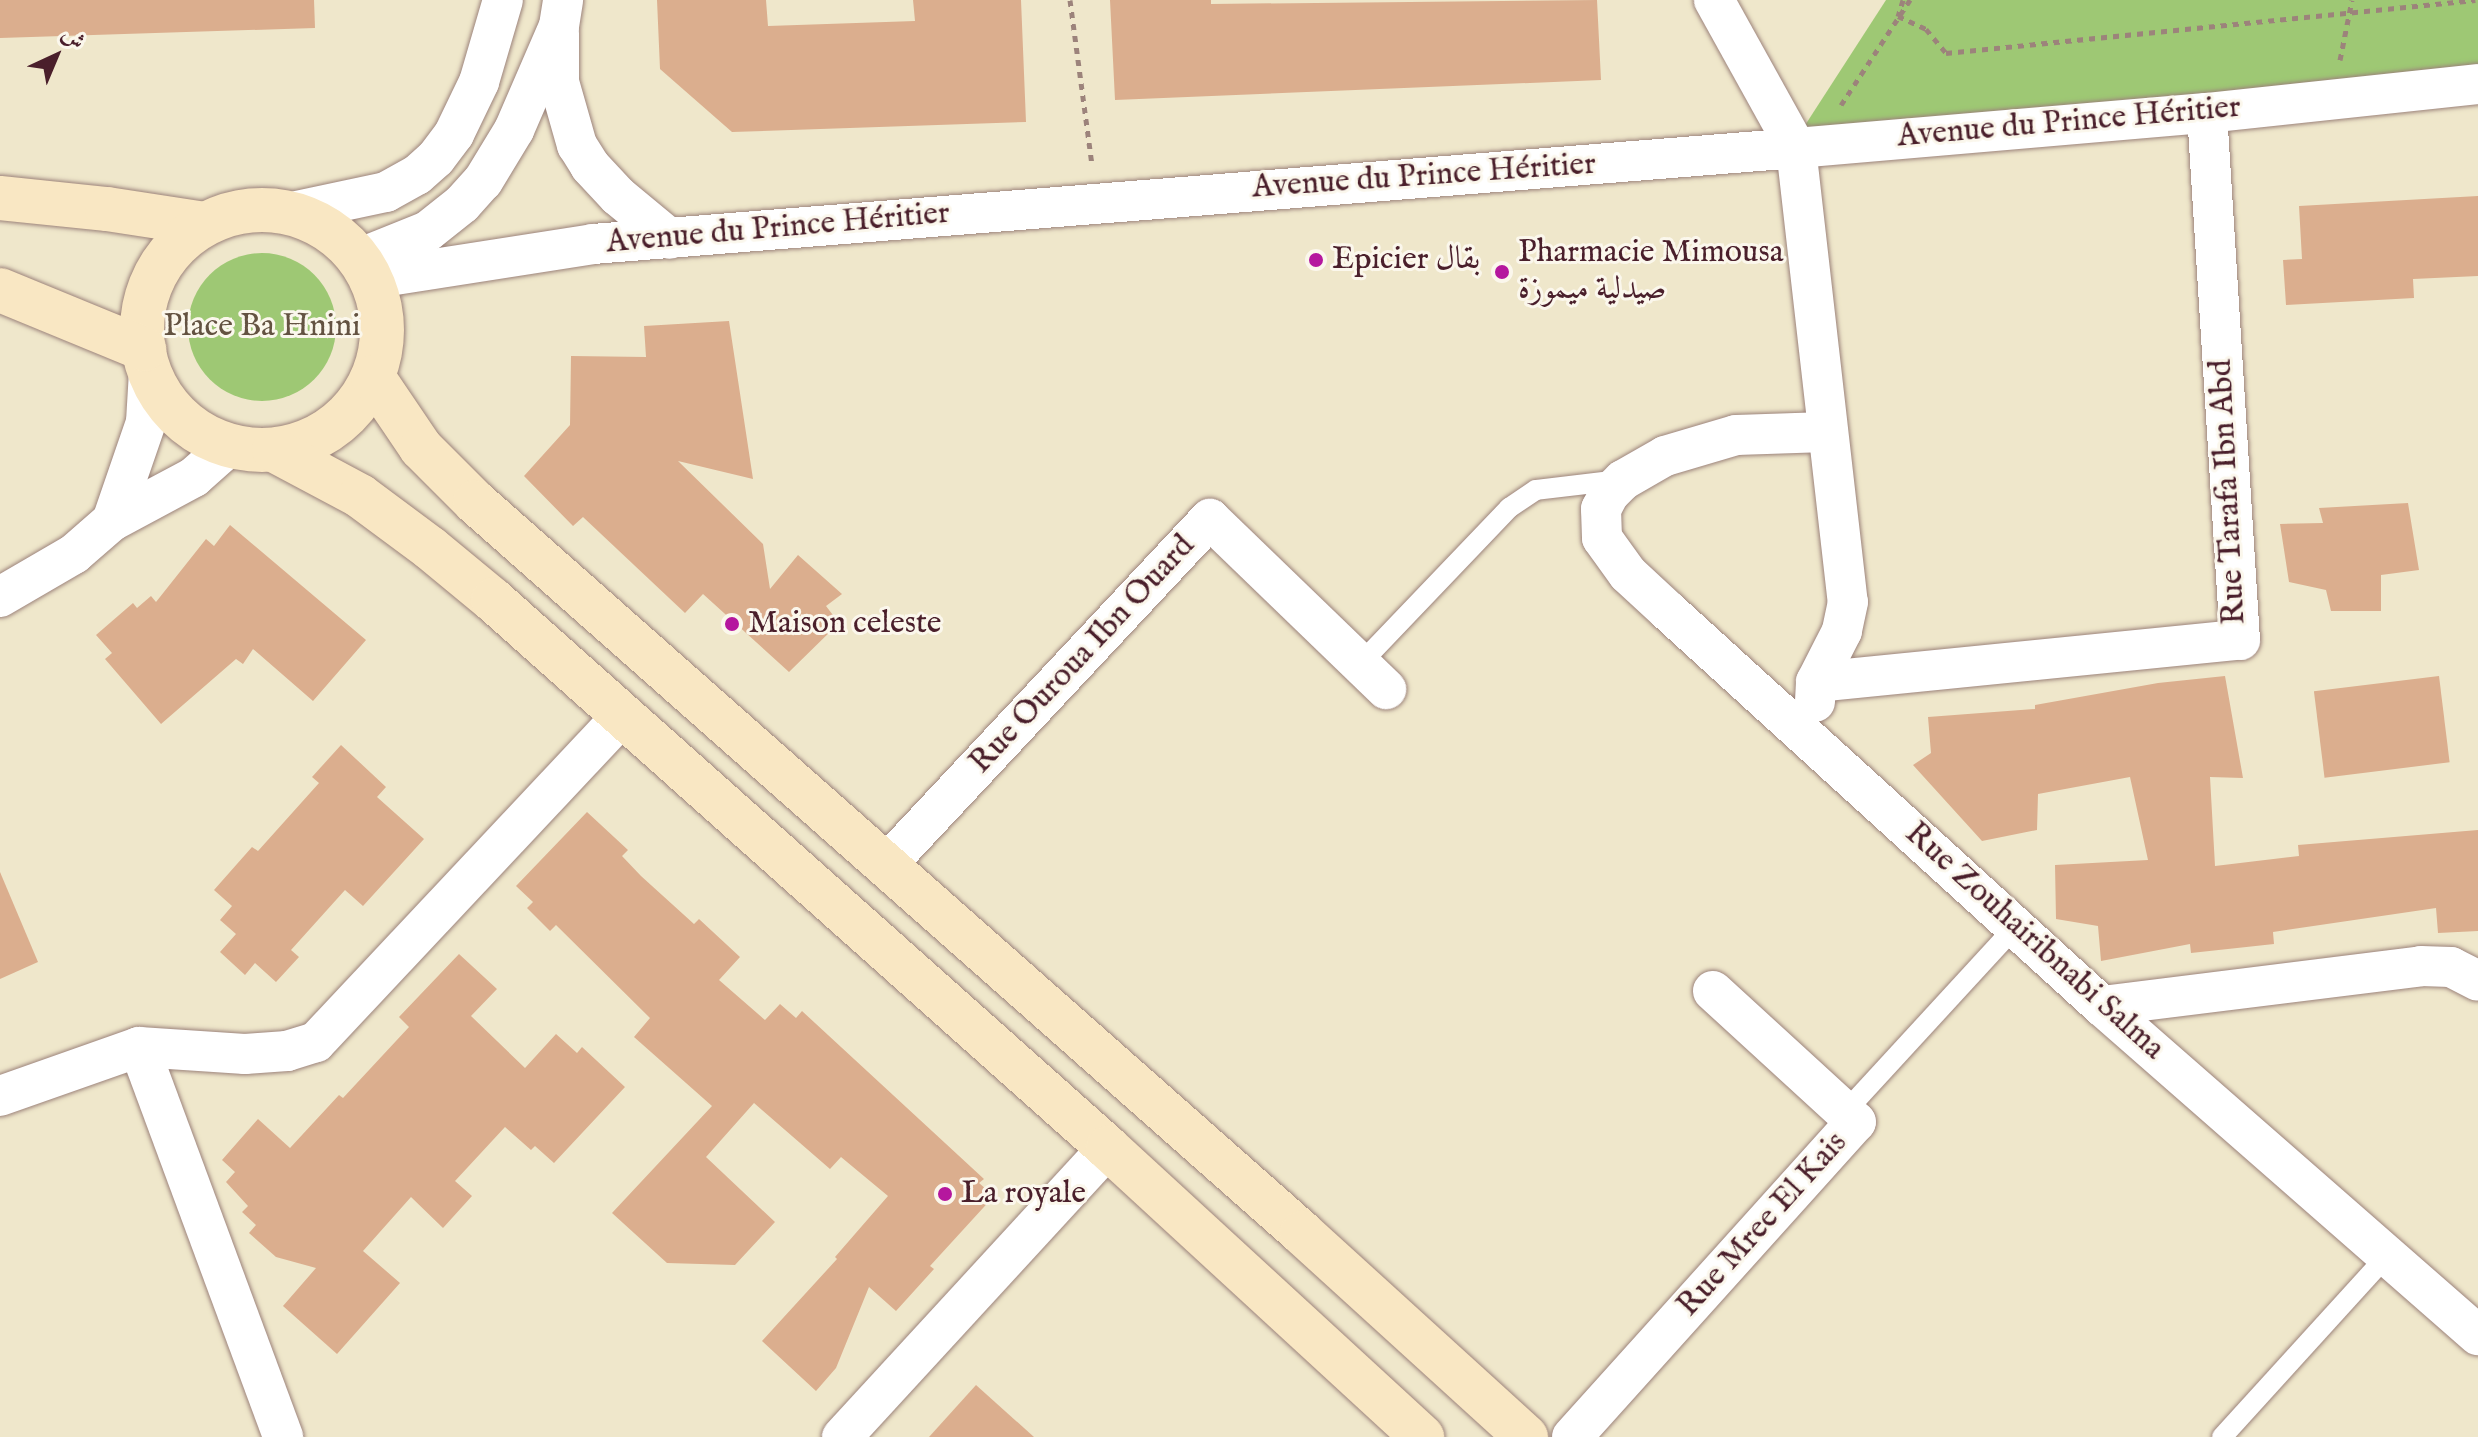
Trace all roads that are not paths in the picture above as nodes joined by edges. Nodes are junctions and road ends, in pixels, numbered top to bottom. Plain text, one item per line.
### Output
1 (503, 0) edge
2 (1714, 0) edge
3 (561, 13) edge
4 (2478, 84) edge
5 (2207, 113) junction
6 (1807, 146) junction
7 (0, 198) edge
8 (287, 213) junction
9 (205, 224) junction
10 (670, 239) junction
11 (364, 269) junction
12 (0, 290) edge
13 (146, 360) junction
14 (373, 377) junction
15 (1826, 432) junction
16 (229, 446) junction
17 (274, 450) junction
18 (1623, 480) junction
19 (112, 521) junction
20 (0, 597) edge
21 (1373, 676) joint
22 (1816, 682) junction
23 (622, 716) junction
24 (1815, 742) junction
25 (886, 865) junction
26 (2015, 927) junction
27 (2478, 981) edge
28 (1713, 991) dead end
29 (2102, 1006) junction
30 (139, 1047) junction
31 (0, 1096) edge
32 (1845, 1112) junction
33 (1108, 1148) junction
34 (2386, 1257) junction
35 (2478, 1335) edge
36 (283, 1437) edge
37 (842, 1437) edge
38 (1422, 1437) edge
39 (1526, 1437) edge
40 (1572, 1437) edge
41 (2222, 1437) edge

1 - 8 street
2 - 6 street
3 - 10 street
3 - 11 street
4 - 5 street, Avenue du Prince Héritier
5 - 6 street, Avenue du Prince Héritier
5 - 22 street, Rue Tarafa Ibn Abd
6 - 10 street, Avenue du Prince Héritier
6 - 15 street
7 - 9 main road
8 - 9 main road
8 - 11 main road
9 - 13 main road
10 - 11 street, Avenue du Prince Héritier
11 - 14 main road
12 - 13 main road
13 - 16 main road
13 - 19 street
14 - 17 main road
14 - 25 main road
15 - 18 street
15 - 22 street
16 - 17 main road
16 - 19 street
17 - 23 main road
18 - 21 lane
18 - 24 street, Rue Zouhairibnabi Salma
19 - 20 street
21 - 25 street, Rue Ouroua Ibn Ouard
22 - 24 street
23 - 30 street
23 - 33 main road
24 - 26 street, Rue Zouhairibnabi Salma
25 - 39 main road
26 - 29 street, Rue Zouhairibnabi Salma
26 - 32 lane
27 - 29 street
28 - 32 street, Rue Mree El Kais
29 - 34 street, Rue Zouhairibnabi Salma
30 - 31 street
30 - 36 street
32 - 40 street, Rue Mree El Kais
33 - 37 street
33 - 38 main road
34 - 35 street, Rue Zouhairibnabi Salma
34 - 41 lane

